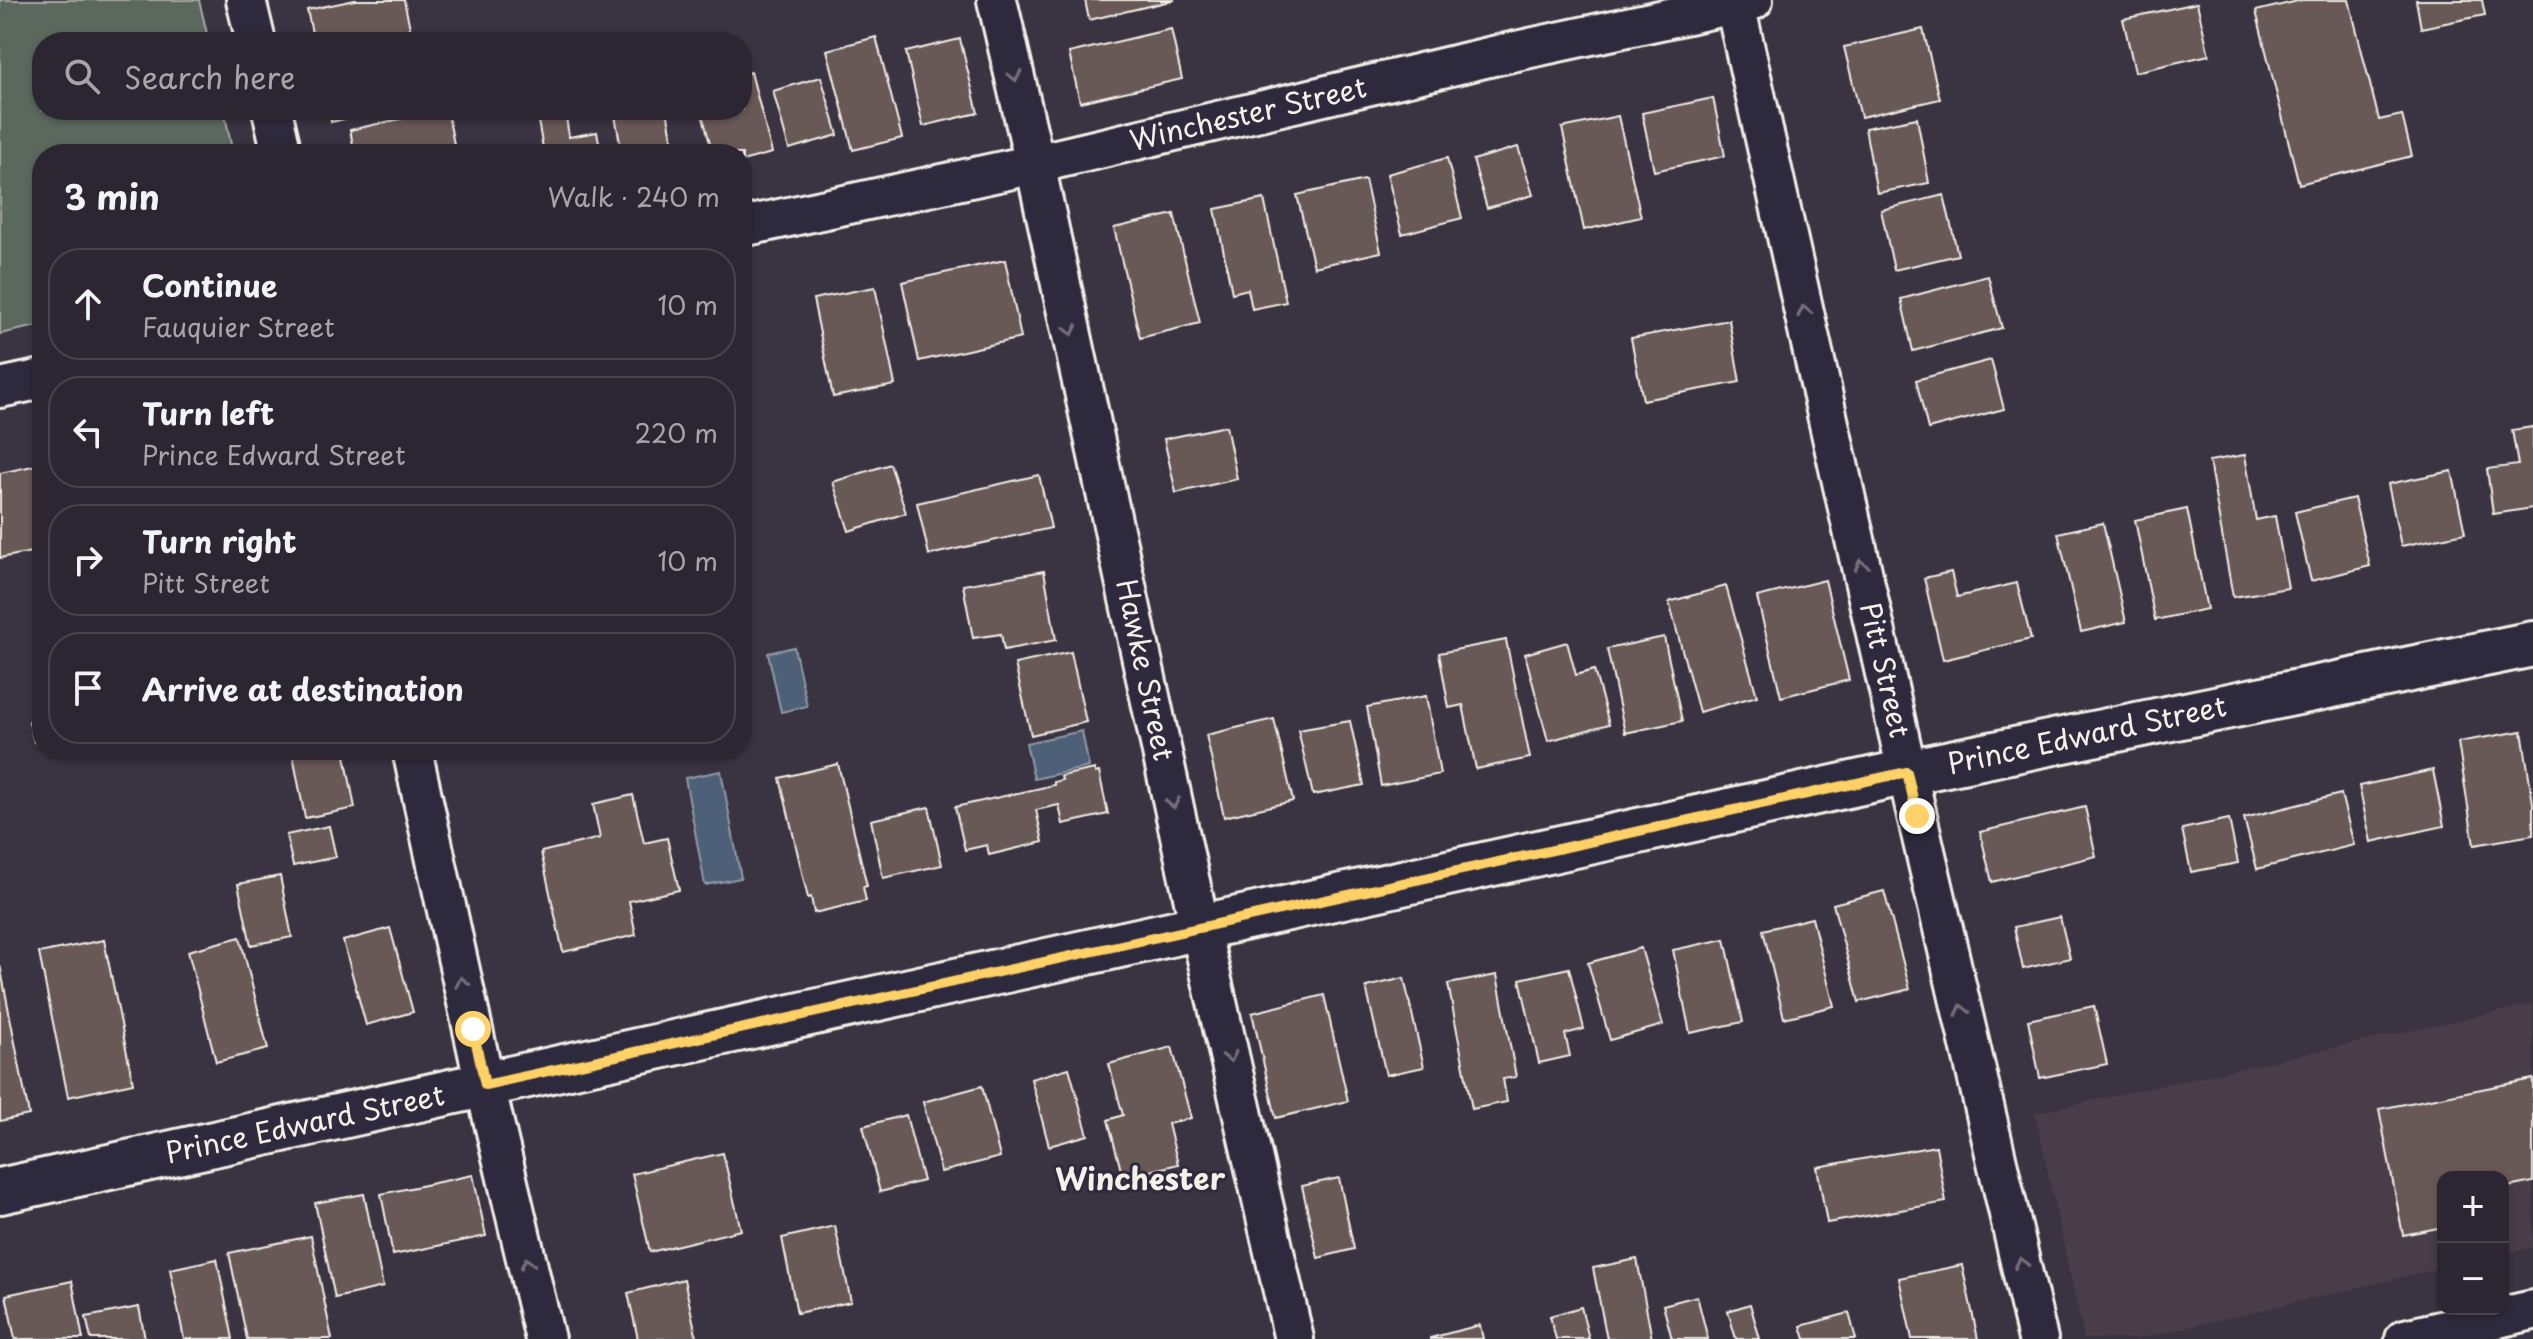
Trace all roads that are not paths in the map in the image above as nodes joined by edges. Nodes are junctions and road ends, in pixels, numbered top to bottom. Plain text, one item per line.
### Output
1 (246, 0) edge
2 (997, 0) edge
3 (1741, 1) edge
4 (254, 32) edge
5 (274, 120) edge
6 (280, 144) edge
7 (1035, 164) junction
8 (752, 225) edge
9 (32, 381) edge
10 (0, 388) edge
11 (2533, 644) edge
12 (414, 760) edge
13 (1907, 772) junction
14 (1200, 928) junction
15 (485, 1085) junction
16 (0, 1191) edge
17 (2533, 1310) edge
18 (545, 1339) edge
19 (1294, 1339) edge
20 (2038, 1339) edge
21 (2405, 1339) edge

1 - 4 street
2 -> 7 street, Hawke Street
3 - 7 street, Winchester Street
13 -> 3 street, Pitt Street
5 - 6 street
7 - 8 street, Winchester Street
7 -> 14 street, Hawke Street
9 - 10 street
11 - 13 street, Prince Edward Street
15 -> 12 street
13 - 14 street, Prince Edward Street
20 -> 13 street, Pitt Street
14 - 15 street, Prince Edward Street
14 -> 19 street, Hawke Street
15 - 16 street, Prince Edward Street
18 -> 15 street
17 - 21 street

